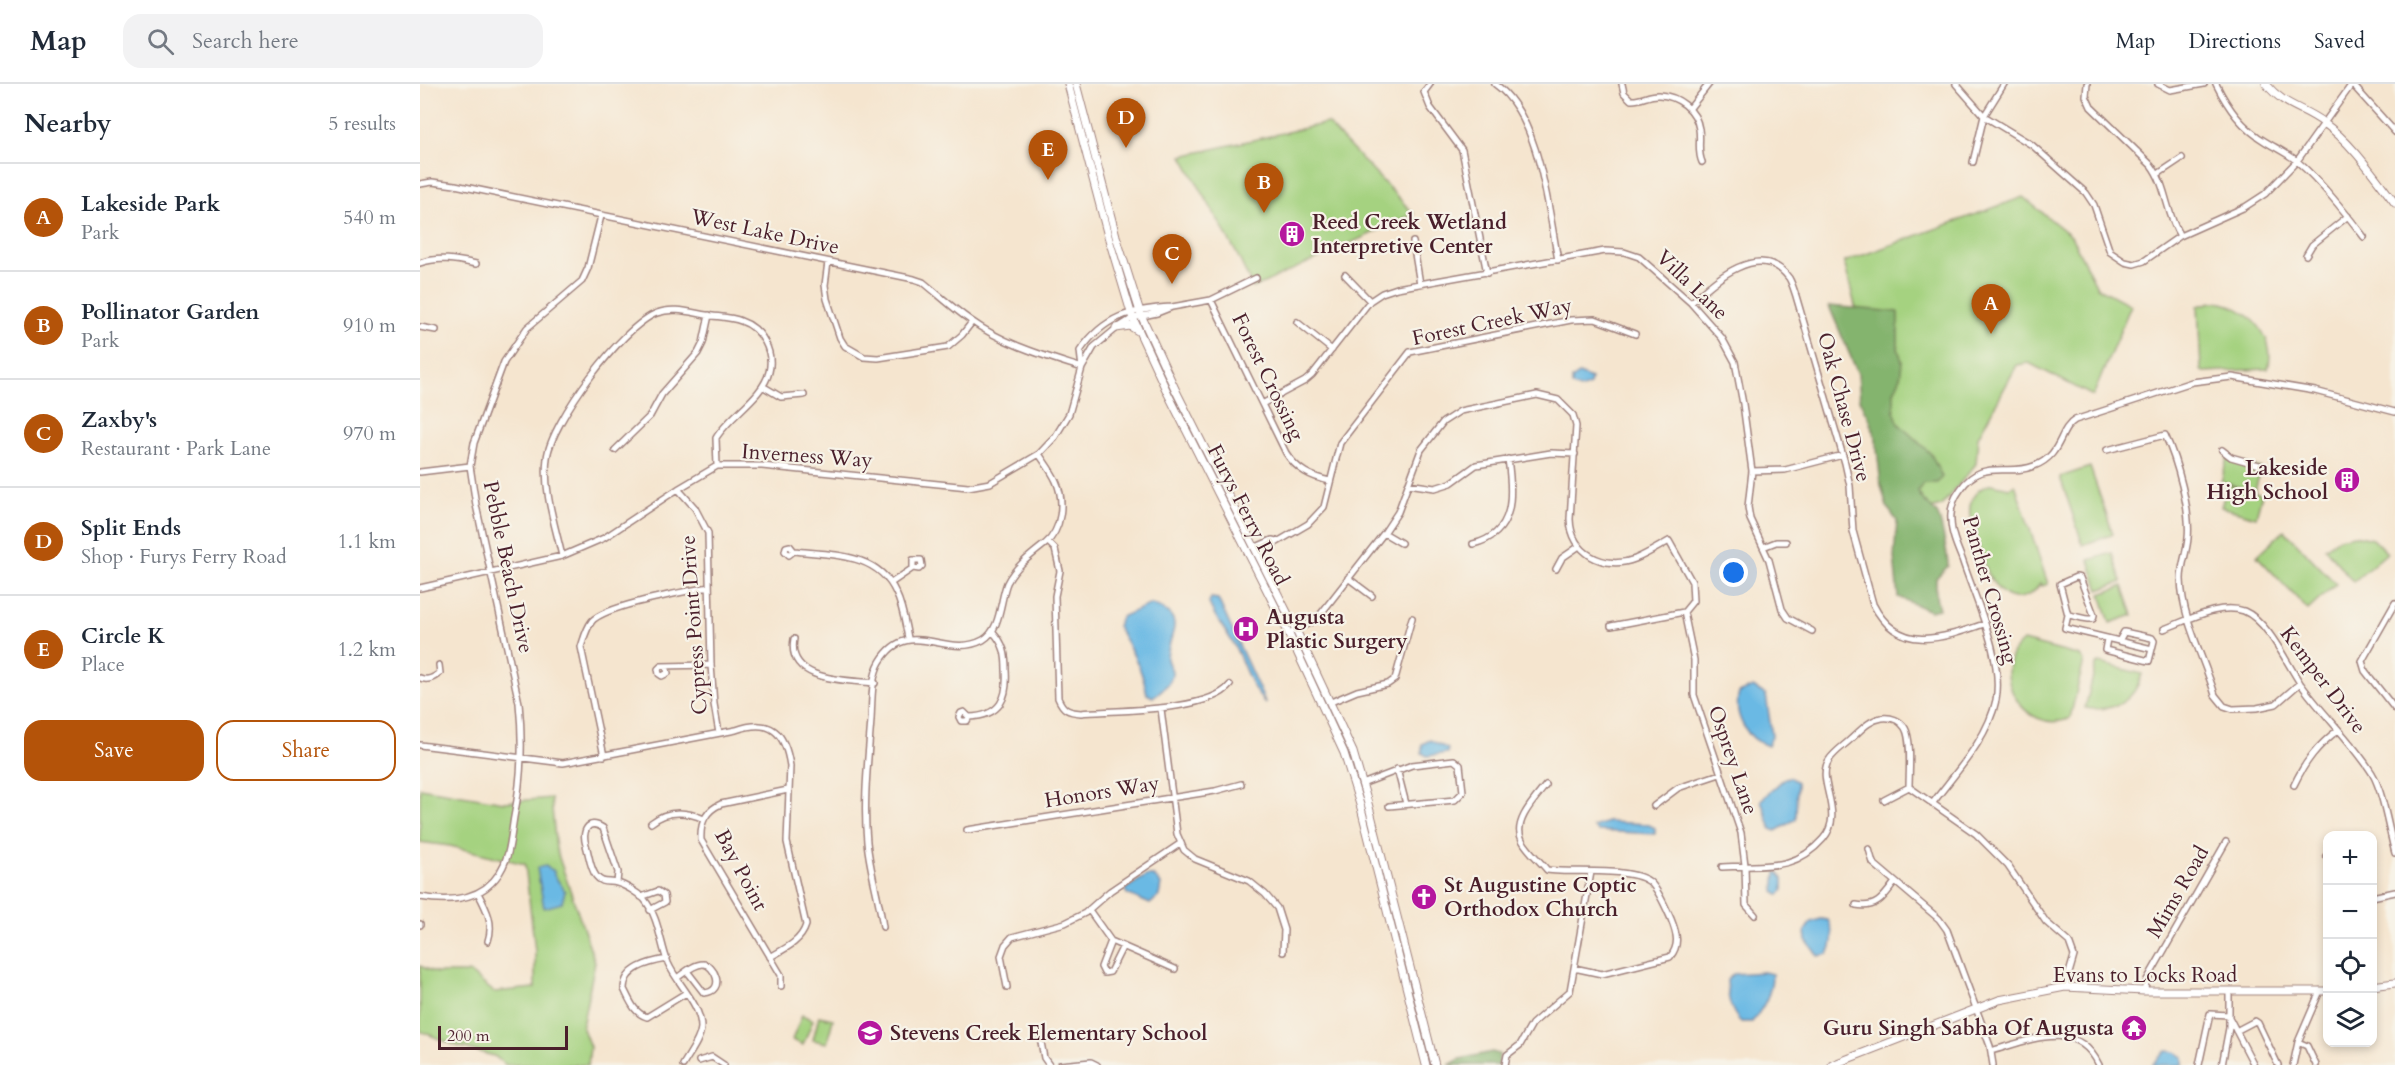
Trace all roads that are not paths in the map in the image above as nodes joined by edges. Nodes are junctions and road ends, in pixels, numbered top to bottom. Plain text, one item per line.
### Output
1 (1068, 84) edge
2 (1077, 84) edge
3 (1430, 84) edge
4 (1495, 84) edge
5 (1622, 84) edge
6 (1709, 84) edge
7 (1956, 84) edge
8 (2004, 84) edge
9 (2086, 84) edge
10 (2158, 84) edge
11 (2204, 84) edge
12 (2216, 84) edge
13 (2266, 84) edge
14 (2352, 84) edge
15 (1689, 108) junction
16 (1984, 116) junction
17 (2324, 123) junction
18 (2395, 132) edge
19 (2182, 158) dead end
20 (2297, 161) junction
21 (1702, 162) dead end
22 (1973, 162) dead end
23 (1100, 174) junction
24 (2158, 174) junction
25 (1092, 177) junction
26 (420, 184) edge
27 (2395, 203) edge
28 (601, 216) junction
29 (2348, 216) junction
30 (2180, 236) junction
31 (2364, 237) dead end
32 (1413, 242) dead end
33 (2306, 255) dead end
34 (1558, 260) junction
35 (828, 262) junction
36 (420, 263) edge
37 (476, 264) dead end
38 (1487, 273) junction
39 (1345, 274) dead end
40 (1256, 278) dead end
41 (1420, 284) junction
42 (1211, 300) junction
43 (1370, 301) junction
44 (1691, 303) junction
45 (1141, 314) junction
46 (709, 315) junction
47 (1132, 315) junction
48 (972, 322) junction
49 (1297, 322) dead end
50 (420, 327) edge
51 (1116, 328) junction
52 (436, 330) dead end
53 (1140, 332) junction
54 (1635, 334) dead end
55 (1089, 338) junction
56 (1097, 344) junction
57 (1332, 350) junction
58 (1082, 368) junction
59 (764, 387) junction
60 (804, 395) dead end
61 (1262, 404) junction
62 (2395, 412) edge
63 (615, 450) dead end
64 (2107, 450) dead end
65 (2222, 450) dead end
66 (1039, 454) junction
67 (1575, 454) junction
68 (1843, 455) junction
69 (1508, 459) junction
70 (471, 466) junction
71 (717, 466) junction
72 (2266, 469) dead end
73 (1752, 471) junction
74 (420, 472) edge
75 (1330, 481) junction
76 (1408, 484) junction
77 (678, 489) junction
78 (1384, 533) junction
79 (1048, 542) junction
80 (1786, 542) dead end
81 (1401, 543) dead end
82 (1473, 544) dead end
83 (1578, 547) junction
84 (1763, 548) junction
85 (794, 551) dead end
86 (1256, 551) junction
87 (562, 556) junction
88 (913, 568) dead end
89 (1556, 569) dead end
90 (491, 572) junction
91 (1348, 578) junction
92 (891, 584) junction
93 (709, 587) junction
94 (420, 588) edge
95 (1372, 596) dead end
96 (2395, 603) edge
97 (1684, 612) junction
98 (2068, 615) junction
99 (1412, 618) dead end
100 (2189, 620) junction
101 (1984, 624) junction
102 (1611, 626) dead end
103 (2164, 629) dead end
104 (1296, 630) junction
105 (1812, 631) dead end
106 (993, 632) junction
107 (1288, 633) junction
108 (908, 638) junction
109 (794, 639) dead end
110 (2108, 639) junction
111 (2119, 641) junction
112 (2152, 650) junction
113 (711, 664) junction
114 (439, 665) dead end
115 (666, 666) dead end
116 (420, 678) edge
117 (875, 683) junction
118 (2300, 683) junction
119 (1230, 685) dead end
120 (1331, 702) junction
121 (1161, 709) junction
122 (2395, 709) edge
123 (969, 717) dead end
124 (2338, 730) junction
125 (719, 733) junction
126 (420, 745) edge
127 (604, 756) junction
128 (522, 758) junction
129 (1397, 770) junction
130 (1720, 774) junction
131 (1241, 784) dead end
132 (1362, 784) junction
133 (1546, 785) dead end
134 (2294, 785) dead end
135 (1909, 787) junction
136 (788, 790) junction
137 (1172, 798) junction
138 (1884, 800) dead end
139 (1406, 804) junction
140 (1932, 804) junction
141 (1389, 806) dead end
142 (1654, 806) dead end
143 (704, 819) junction
144 (651, 823) dead end
145 (967, 830) dead end
146 (2226, 842) dead end
147 (1181, 843) junction
148 (1869, 849) dead end
149 (2395, 853) edge
150 (1745, 865) junction
151 (1722, 867) dead end
152 (1591, 872) junction
153 (1895, 882) junction
154 (617, 883) junction
155 (2395, 892) edge
156 (478, 893) junction
157 (2377, 896) edge
158 (420, 897) edge
159 (641, 897) junction
160 (1856, 905) dead end
161 (651, 910) junction
162 (1089, 910) junction
163 (1755, 915) dead end
164 (883, 927) dead end
165 (488, 941) dead end
166 (1111, 941) junction
167 (1123, 946) junction
168 (1282, 952) dead end
169 (770, 957) junction
170 (667, 959) junction
171 (1574, 968) junction
172 (1175, 969) dead end
173 (687, 971) junction
174 (677, 978) junction
175 (2395, 983) edge
176 (2377, 985) edge
177 (781, 986) dead end
178 (1007, 987) dead end
179 (2065, 987) junction
180 (2144, 991) junction
181 (2229, 991) junction
182 (2323, 991) edge
183 (686, 993) junction
184 (2323, 993) edge
185 (1976, 1009) junction
186 (2229, 1016) junction
187 (2236, 1031) junction
188 (1040, 1037) dead end
189 (2298, 1042) junction
190 (1991, 1051) junction
191 (689, 1055) junction
192 (698, 1063) edge
193 (684, 1065) edge
194 (724, 1065) edge
195 (1049, 1065) edge
196 (1060, 1065) edge
197 (1097, 1065) edge
198 (1426, 1065) edge
199 (1435, 1065) edge
200 (1505, 1065) edge
201 (1832, 1065) edge
202 (1993, 1065) edge
203 (2099, 1065) edge
204 (2199, 1065) edge
205 (2222, 1065) edge
206 (2254, 1065) edge
207 (2278, 1065) edge
208 (2293, 1065) edge
209 (2316, 1065) edge

1 - 25 main road, Furys Ferry Road
2 - 23 main road, Furys Ferry Road
3 - 38 street
4 - 34 street
5 - 15 street
6 - 15 street
7 - 16 street
8 - 16 street
9 - 24 street
10 - 11 street
12 - 20 street
13 - 17 main road
14 - 17 street
14 - 18 street
15 - 21 street
16 - 22 street
16 - 30 street
17 - 20 street
17 - 27 main road
19 - 24 street
20 - 29 street
20 - 30 street
23 - 25 main road
23 - 45 main road, Furys Ferry Road
24 - 30 street
25 - 47 main road, Furys Ferry Road
26 - 28 street, West Lake Drive
28 - 35 street, West Lake Drive
28 - 70 street, Pebble Beach Drive
29 - 31 street
29 - 33 street
32 - 41 street
34 - 38 street, Villa Lane
34 - 44 street, Villa Lane
35 - 48 street, West Lake Drive
35 - 48 street
36 - 37 street
38 - 41 street, Villa Lane
39 - 43 street
40 - 42 street, Inverness Way
41 - 43 street, Villa Lane
42 - 45 street, Inverness Way
42 - 61 street, Forest Crossing
43 - 57 street, Villa Lane
44 - 68 street, Oak Chase Drive
44 - 73 street, Villa Lane
45 - 47 street, Inverness Way
45 - 86 main road, Furys Ferry Road
46 - 59 street
46 - 63 street
46 - 87 street
47 - 51 street, Inverness Way
47 - 53 main road, Furys Ferry Road
47 - 55 street, Inverness Way
48 - 58 street, West Lake Drive
49 - 57 street
50 - 52 street
51 - 53 main road
51 - 56 street, Inverness Way
53 - 107 main road, Furys Ferry Road
54 - 75 street, Forest Creek Way
55 - 56 street
55 - 58 street, Inverness Way
56 - 58 street, Inverness Way
57 - 61 street, Villa Lane
58 - 66 street, Inverness Way
59 - 60 street
59 - 71 street
61 - 75 street, Forest Crossing
62 - 101 street, Panther Crossing
64 - 100 street
65 - 72 street
66 - 71 street, Inverness Way
66 - 79 street
67 - 69 street
67 - 76 street
67 - 83 street
68 - 73 street
68 - 101 street, Oak Chase Drive
69 - 76 street
69 - 82 street
70 - 74 street
70 - 90 street, Pebble Beach Drive
71 - 77 street, Inverness Way
73 - 84 street, Villa Lane
75 - 86 street, Forest Creek Way
76 - 78 street
77 - 87 street, Inverness Way
77 - 93 street, Cypress Point Drive
78 - 81 street
78 - 91 street
79 - 106 street
79 - 121 street
80 - 84 street
83 - 89 street
83 - 97 street
84 - 105 street, Villa Lane
85 - 92 street
86 - 104 main road, Furys Ferry Road
87 - 90 street, Inverness Way
88 - 92 street
90 - 94 street, Inverness Way
90 - 128 street, Pebble Beach Drive
91 - 95 street
91 - 104 street
92 - 108 street
93 - 113 street, Cypress Point Drive
93 - 127 street
96 - 122 street
97 - 102 street
97 - 130 street, Osprey Lane
98 - 98 street
98 - 110 street
99 - 120 street
100 - 103 street, Kemper Drive
100 - 118 street, Kemper Drive
100 - 118 street
101 - 140 street, Panther Crossing
104 - 107 street
104 - 120 main road, Furys Ferry Road
106 - 108 street
106 - 123 street
107 - 198 main road, Furys Ferry Road
108 - 117 street
109 - 117 street
110 - 111 street
110 - 112 street
111 - 112 street
111 - 112 street
113 - 115 street
113 - 125 street, Cypress Point Drive
114 - 116 street
117 - 164 street
118 - 124 street, Kemper Drive
119 - 121 street
120 - 132 main road, Furys Ferry Road
121 - 137 street
124 - 134 street
124 - 149 street, Kemper Drive
125 - 127 street
125 - 136 street
126 - 128 street
127 - 128 street
128 - 156 street, Pebble Beach Drive
129 - 132 street
129 - 139 street
129 - 139 street
130 - 142 street
130 - 150 street, Osprey Lane
131 - 137 street, Honors Way
132 - 199 main road, Furys Ferry Road
133 - 152 street
135 - 138 street
135 - 140 street
135 - 150 street
136 - 143 street, Bay Point
136 - 169 street
137 - 145 street, Honors Way
137 - 147 street
139 - 141 street
140 - 179 street
143 - 144 street
143 - 169 street, Bay Point
146 - 180 street, Mims Road
147 - 162 street
147 - 168 street
148 - 153 street
150 - 151 street
150 - 163 street, Osprey Lane
152 - 171 street
152 - 171 street
153 - 160 street
153 - 185 street
154 - 154 street
154 - 159 street
155 - 157 street
156 - 158 street
156 - 165 street
159 - 161 street
159 - 161 street
161 - 170 street
162 - 166 street
162 - 178 street
166 - 167 street
166 - 167 street
167 - 172 street
169 - 177 street, Bay Point
170 - 174 street
170 - 183 street
171 - 200 street
173 - 173 street
173 - 174 street
174 - 183 street
175 - 176 main road
179 - 180 main road, Evans to Locks Road
179 - 185 main road, Evans to Locks Road
180 - 181 main road, Evans to Locks Road
181 - 182 main road, Evans to Locks Road
181 - 186 street
183 - 191 street
184 - 189 street
185 - 190 street
185 - 201 main road, Evans to Locks Road
186 - 187 street
186 - 204 street
186 - 205 street
187 - 206 street
187 - 207 street
188 - 195 street
189 - 208 street
189 - 209 street
190 - 202 street
190 - 203 street
191 - 192 street
191 - 193 street
192 - 194 street
196 - 197 street

